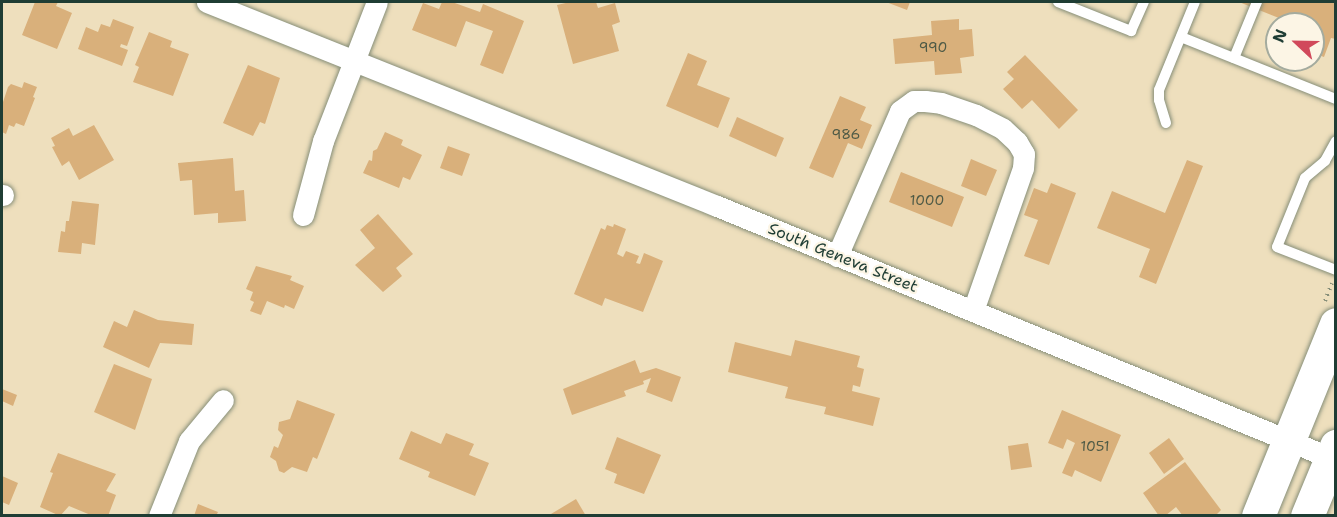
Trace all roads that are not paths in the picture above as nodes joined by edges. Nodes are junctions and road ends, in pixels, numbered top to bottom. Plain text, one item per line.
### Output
1 (207, 2) edge
2 (377, 2) edge
3 (1058, 2) edge
4 (1144, 2) edge
5 (1195, 2) edge
6 (1257, 2) edge
7 (1181, 37) junction
8 (1234, 58) junction
9 (354, 60) junction
10 (1335, 99) edge
11 (1166, 123) dead end
12 (1335, 141) edge
13 (303, 215) dead end
14 (837, 256) junction
15 (1335, 270) edge
16 (973, 311) junction
17 (1335, 324) edge
18 (223, 400) dead end
19 (1288, 441) junction
20 (1333, 452) edge
21 (1317, 500) edge
22 (159, 516) edge
23 (1258, 516) edge

1 - 9 street, South Geneva Street
2 - 9 street
3 - 4 lane
5 - 7 lane
6 - 8 lane
7 - 8 lane
7 - 11 lane
8 - 10 lane
9 - 13 street
9 - 14 street, South Geneva Street
12 - 15 lane
14 - 16 street, South Geneva Street
14 - 16 street
16 - 19 street, South Geneva Street
17 - 19 main road
18 - 22 street
19 - 20 street, South Geneva Street
19 - 23 main road
20 - 21 main road

